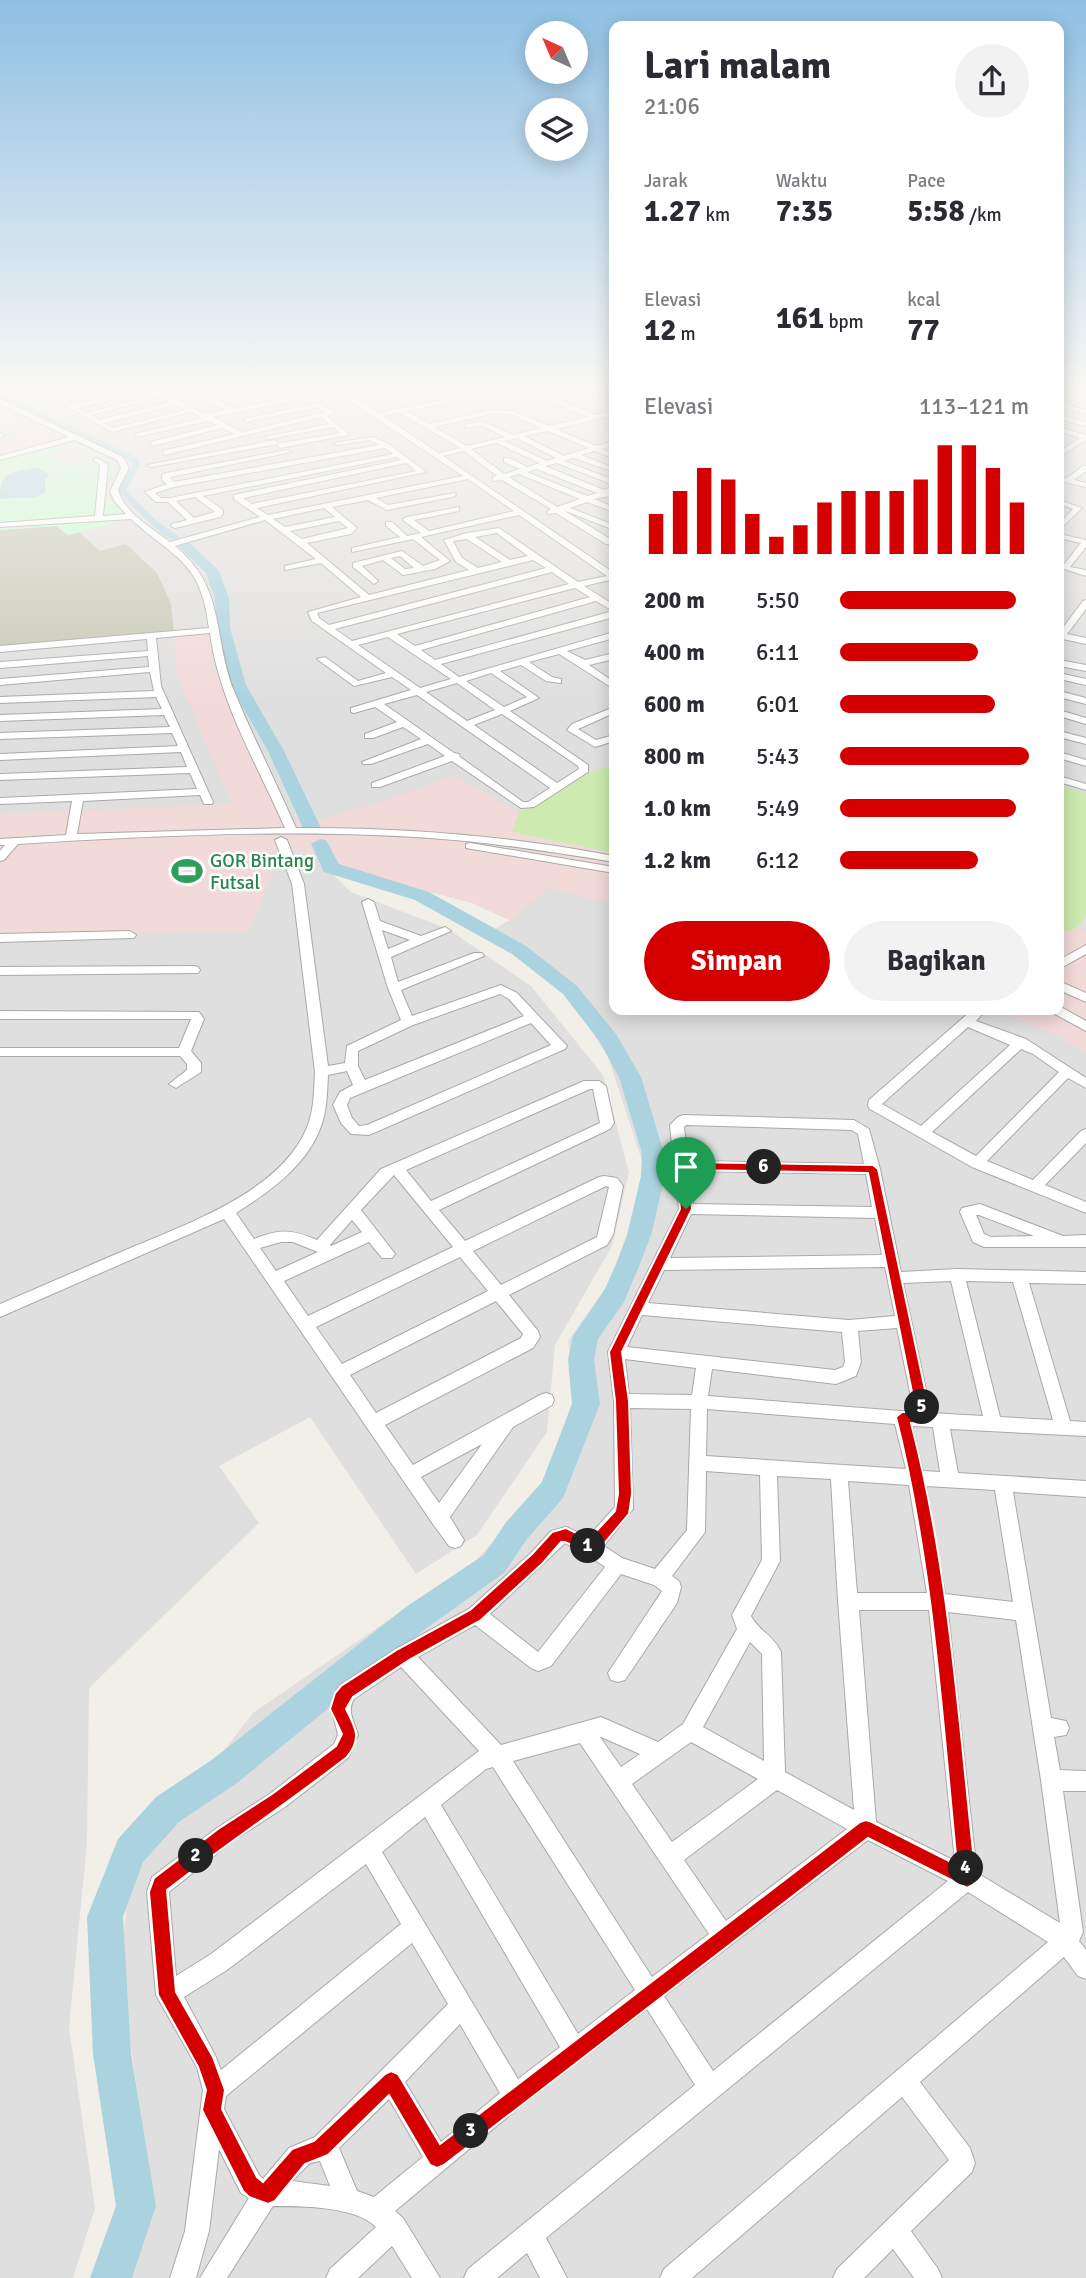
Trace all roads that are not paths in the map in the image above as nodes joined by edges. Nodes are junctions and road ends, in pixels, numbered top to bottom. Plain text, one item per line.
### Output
1 (101, 491) edge
2 (114, 491) edge
3 (150, 491) edge
4 (215, 491) edge
5 (254, 491) edge
6 (327, 491) edge
7 (335, 491) edge
8 (399, 491) edge
9 (447, 491) edge
10 (490, 491) edge
11 (525, 491) edge
12 (569, 491) edge
13 (604, 492) joint
14 (609, 494) edge
15 (197, 495) junction
16 (1064, 495) edge
17 (369, 497) junction
18 (586, 499) junction
19 (1086, 500) edge
20 (166, 501) junction
21 (504, 501) junction
22 (348, 502) junction
23 (1064, 504) edge
24 (326, 506) junction
25 (250, 507) junction
26 (564, 508) junction
27 (609, 508) edge
28 (456, 509) dead end
29 (555, 511) junction
30 (511, 514) junction
31 (526, 514) junction
32 (133, 516) junction
33 (99, 518) junction
34 (265, 518) junction
35 (342, 518) junction
36 (192, 521) junction
37 (1064, 522) edge
38 (389, 524) dead end
39 (0, 525) edge
40 (175, 526) dead end
41 (609, 526) edge
42 (283, 530) junction
43 (427, 533) junction
44 (467, 535) junction
45 (410, 537) junction
46 (1064, 537) edge
47 (609, 540) edge
48 (300, 542) junction
49 (609, 542) edge
50 (1086, 542) edge
51 (170, 545) junction
52 (355, 550) dead end
53 (581, 554) junction
54 (384, 557) junction
55 (534, 557) junction
56 (322, 560) junction
57 (508, 563) junction
58 (609, 565) edge
59 (288, 568) dead end
60 (422, 569) junction
61 (553, 569) junction
62 (601, 569) junction
63 (1064, 569) edge
64 (476, 571) junction
65 (1086, 573) edge
66 (609, 574) edge
67 (1064, 574) edge
68 (609, 577) edge
69 (374, 581) dead end
70 (573, 585) junction
71 (366, 597) junction
72 (598, 598) junction
73 (1086, 603) edge
74 (609, 605) edge
75 (609, 615) edge
76 (328, 628) junction
77 (215, 630) junction
78 (1064, 630) edge
79 (389, 633) junction
80 (151, 636) junction
81 (609, 636) edge
82 (1064, 638) edge
83 (1086, 641) edge
84 (349, 644) junction
85 (0, 649) edge
86 (412, 650) junction
87 (559, 650) junction
88 (153, 653) junction
89 (609, 658) edge
90 (322, 659) dead end
91 (521, 661) junction
92 (434, 663) junction
93 (580, 664) junction
94 (1064, 664) edge
95 (0, 665) edge
96 (1086, 668) edge
97 (155, 669) junction
98 (491, 669) junction
99 (392, 674) junction
100 (1064, 677) edge
101 (459, 678) junction
102 (609, 679) edge
103 (558, 681) dead end
104 (0, 682) edge
105 (1086, 682) edge
106 (158, 690) junction
107 (416, 690) junction
108 (1064, 695) edge
109 (0, 700) edge
110 (1086, 701) edge
111 (376, 703) junction
112 (354, 710) dead end
113 (502, 711) junction
114 (168, 712) junction
115 (609, 712) edge
116 (1064, 714) edge
117 (0, 718) edge
118 (1086, 720) edge
119 (404, 723) junction
120 (466, 725) junction
121 (176, 730) junction
122 (1064, 735) edge
123 (0, 736) edge
124 (369, 736) dead end
125 (429, 740) junction
126 (1086, 741) edge
127 (609, 743) edge
128 (184, 749) junction
129 (455, 756) junction
130 (1064, 756) edge
131 (0, 757) edge
132 (368, 762) dead end
133 (1086, 763) edge
134 (194, 770) junction
135 (0, 777) edge
136 (1064, 780) edge
137 (376, 785) dead end
138 (1086, 787) edge
139 (557, 788) junction
140 (78, 798) junction
141 (0, 801) edge
142 (286, 835) junction
143 (71, 837) junction
144 (90, 840) junction
145 (482, 842) junction
146 (5, 848) edge
147 (609, 858) edge
148 (609, 869) edge
149 (368, 902) dead end
150 (375, 923) junction
151 (445, 931) dead end
152 (130, 935) dead end
153 (0, 938) edge
154 (420, 940) junction
155 (1086, 949) edge
156 (384, 955) junction
157 (478, 956) dead end
158 (1086, 960) edge
159 (1064, 962) edge
160 (194, 970) dead end
161 (0, 971) edge
162 (1064, 973) edge
163 (1064, 987) edge
164 (394, 988) junction
165 (1086, 998) edge
166 (1064, 1004) edge
167 (1064, 1014) edge
168 (0, 1015) edge
169 (533, 1017) junction
170 (1086, 1019) edge
171 (408, 1022) junction
172 (1086, 1027) edge
173 (1021, 1042) junction
174 (0, 1052) edge
175 (184, 1052) junction
176 (351, 1066) junction
177 (1067, 1071) junction
178 (322, 1072) junction
179 (176, 1084) dead end
180 (1086, 1084) edge
181 (360, 1087) junction
182 (923, 1132) junction
183 (1086, 1134) edge
184 (977, 1163) junction
185 (682, 1166) junction
186 (397, 1169) junction
187 (873, 1169) junction
188 (1035, 1187) junction
189 (429, 1208) junction
190 (1086, 1208) edge
191 (686, 1209) junction
192 (353, 1210) junction
193 (227, 1212) junction
194 (881, 1213) junction
195 (372, 1234) junction
196 (1058, 1240) junction
197 (1086, 1241) edge
198 (251, 1246) junction
199 (463, 1249) junction
200 (325, 1250) junction
201 (387, 1254) dead end
202 (891, 1261) junction
203 (658, 1264) junction
204 (957, 1275) junction
205 (896, 1278) junction
206 (1020, 1278) junction
207 (1086, 1278) edge
208 (274, 1279) junction
209 (499, 1293) junction
210 (636, 1308) junction
211 (0, 1311) edge
212 (904, 1321) junction
213 (305, 1325) junction
214 (849, 1326) junction
215 (615, 1352) junction
216 (705, 1363) junction
217 (339, 1373) junction
218 (546, 1400) dead end
219 (622, 1401) junction
220 (699, 1402) junction
221 (902, 1417) junction
222 (932, 1420) junction
223 (508, 1421) junction
224 (373, 1423) junction
225 (993, 1423) junction
226 (1063, 1427) junction
227 (1086, 1429) edge
228 (697, 1463) junction
229 (768, 1468) junction
230 (839, 1472) junction
231 (410, 1475) junction
232 (918, 1476) junction
233 (950, 1479) junction
234 (1003, 1484) junction
235 (1086, 1489) edge
236 (439, 1518) junction
237 (455, 1540) dead end
238 (592, 1547) junction
239 (617, 1565) junction
240 (659, 1578) junction
241 (847, 1601) junction
242 (938, 1602) junction
243 (1023, 1612) junction
244 (476, 1615) junction
245 (747, 1629) junction
246 (403, 1655) junction
247 (618, 1673) dead end
248 (584, 1731) junction
249 (690, 1731) junction
250 (658, 1752) junction
251 (497, 1755) junction
252 (775, 1779) junction
253 (1051, 1780) junction
254 (618, 1781) junction
255 (1086, 1781) edge
256 (428, 1802) junction
257 (866, 1828) junction
258 (369, 1849) junction
259 (670, 1857) junction
260 (967, 1879) junction
261 (414, 1928) junction
262 (724, 1937) junction
263 (1066, 1941) junction
264 (1086, 1968) edge
265 (650, 1994) junction
266 (167, 1995) junction
267 (461, 2007) junction
268 (575, 2051) junction
269 (391, 2080) junction
270 (904, 2080) junction
271 (711, 2089) junction
272 (515, 2096) junction
273 (214, 2100) junction
274 (321, 2148) junction
275 (437, 2158) junction
276 (268, 2194) junction
277 (349, 2201) junction
278 (386, 2219) junction
279 (895, 2230) junction
280 (531, 2235) junction
281 (678, 2276) edge
282 (183, 2278) edge
283 (213, 2278) edge
284 (339, 2278) edge
285 (426, 2278) edge
286 (477, 2278) edge
287 (555, 2278) edge
288 (846, 2278) edge
289 (929, 2278) edge

1 - 33 street
2 - 32 street
3 - 20 street
4 - 15 street
5 - 25 street
6 - 25 street
7 - 22 street
8 - 17 street
9 - 17 street
10 - 21 street
11 - 29 street
12 - 18 street
13 - 14 street
13 - 18 street
15 - 20 street
15 - 36 street
16 - 19 street
17 - 22 street
18 - 26 street
18 - 27 street
20 - 36 street
21 - 30 street
21 - 31 street
22 - 24 street
23 - 37 street
24 - 34 street
24 - 35 street
25 - 34 street
26 - 29 street
26 - 41 street
28 - 43 street
29 - 31 street
29 - 47 street
30 - 31 street
30 - 43 street
31 - 53 street
32 - 33 street
32 - 51 street
33 - 39 street
34 - 42 street
34 - 51 street
35 - 42 street
35 - 48 street
36 - 40 street
38 - 45 street
42 - 48 street
43 - 45 street
44 - 55 street
44 - 57 street
44 - 64 street
45 - 52 street
45 - 60 street
46 - 50 street
48 - 56 street
49 - 53 street
50 - 63 street
51 - 77 street
53 - 62 street
54 - 60 street
54 - 60 street
54 - 69 street
55 - 57 street
55 - 61 street
56 - 59 street
56 - 71 street
57 - 64 street
58 - 62 street
61 - 70 street
61 - 76 street
62 - 66 street
64 - 71 street
65 - 67 street
68 - 70 street
70 - 72 street
70 - 79 street
71 - 76 street
72 - 74 street
72 - 86 street
73 - 78 street
75 - 92 street
76 - 84 street
77 - 80 street
77 - 142 street
79 - 84 street
79 - 86 street
80 - 85 street
80 - 88 street
81 - 87 street
82 - 83 street
84 - 99 street
86 - 92 street
87 - 91 street
87 - 93 street
88 - 95 street
88 - 97 street
89 - 93 street
90 - 99 street
91 - 98 street
91 - 103 street
92 - 101 street
93 - 102 street
94 - 96 street
97 - 104 street
97 - 106 street
98 - 101 street
98 - 113 street
99 - 107 street
100 - 105 street
101 - 107 street
101 - 113 street
106 - 109 street
106 - 114 street
107 - 111 street
107 - 120 street
108 - 110 street
111 - 112 street
111 - 119 street
113 - 120 street
113 - 139 street
114 - 117 street
114 - 121 street
115 - 127 street
116 - 118 street
119 - 124 street
119 - 125 street
120 - 139 street
121 - 123 street
121 - 128 street
122 - 126 street
125 - 129 street
125 - 132 street
128 - 131 street
128 - 134 street
129 - 137 street
129 - 139 street
130 - 133 street
134 - 135 street
134 - 140 street
136 - 138 street
140 - 141 street
140 - 143 street
142 - 144 street
142 - 145 street
142 - 178 street
143 - 144 street
143 - 146 street
144 - 146 street
145 - 147 street
145 - 148 street
149 - 150 street
150 - 154 street
150 - 156 street
151 - 154 street
152 - 153 street
154 - 156 street
155 - 159 street
156 - 164 street
157 - 164 street
158 - 162 street
160 - 161 street
163 - 165 street
164 - 171 street
166 - 170 street
167 - 172 street
168 - 175 street
169 - 171 street
169 - 181 street
169 - 181 street
171 - 176 street
173 - 177 street
173 - 182 street
173 - 182 street
174 - 175 street
175 - 179 street
176 - 178 street
176 - 181 street
177 - 180 street
177 - 184 street
178 - 193 street
182 - 184 street
183 - 188 street
184 - 188 street
185 - 187 street
185 - 187 street
185 - 191 street
186 - 189 street
186 - 189 street
186 - 192 street
187 - 194 street
188 - 190 street
189 - 199 street
191 - 194 street
191 - 203 street
192 - 195 street
192 - 200 street
193 - 198 street
193 - 211 street
194 - 202 street
195 - 200 street
195 - 201 street
196 - 196 street
196 - 197 street
198 - 200 street
198 - 208 street
199 - 209 street
199 - 209 street
199 - 213 street
200 - 208 street
202 - 203 street
202 - 205 street
203 - 210 street
204 - 205 street
204 - 206 street
204 - 225 street
205 - 212 street
206 - 207 street
206 - 226 street
208 - 213 street
209 - 217 street
209 - 224 street
210 - 214 street
210 - 215 street
212 - 214 street
212 - 222 street
213 - 217 street
214 - 216 street
215 - 216 street
215 - 219 street
216 - 220 street
217 - 224 street
218 - 223 street
219 - 220 street
219 - 238 street
220 - 221 street
220 - 228 street
221 - 222 street
221 - 232 street
222 - 225 street
222 - 233 street
223 - 231 street
223 - 236 street
224 - 231 street
225 - 226 street
226 - 227 street
228 - 229 street
228 - 240 street
229 - 230 street
229 - 245 street
230 - 232 street
230 - 241 street
231 - 236 street
232 - 233 street
232 - 242 street
233 - 234 street
234 - 235 street
234 - 243 street
236 - 237 street
238 - 239 street
238 - 244 street
239 - 240 street
239 - 244 street
240 - 247 street
241 - 242 street
241 - 257 street
242 - 243 street
242 - 260 street
243 - 253 street
244 - 246 street
245 - 249 street
245 - 252 street
246 - 251 street
246 - 266 street
248 - 250 street
248 - 251 street
248 - 254 street
249 - 250 street
249 - 252 street
250 - 254 street
251 - 256 street
251 - 265 street
252 - 257 street
252 - 259 street
253 - 255 street
253 - 263 street
254 - 259 street
256 - 258 street
256 - 268 street
257 - 260 street
257 - 262 street
258 - 261 street
258 - 266 street
259 - 262 street
260 - 263 street
260 - 271 street
261 - 267 street
261 - 273 street
262 - 265 street
263 - 264 street
263 - 270 street
265 - 268 street
265 - 271 street
266 - 273 street
267 - 269 street
267 - 272 street
268 - 272 street
269 - 274 street
269 - 275 street
270 - 279 street
270 - 281 street
271 - 280 street
272 - 275 street
273 - 276 street
273 - 282 street
274 - 276 street
274 - 277 street
275 - 278 street
276 - 277 street
276 - 283 street
277 - 278 street
278 - 284 street
278 - 285 street
279 - 288 street
279 - 289 street
280 - 286 street
280 - 287 street

